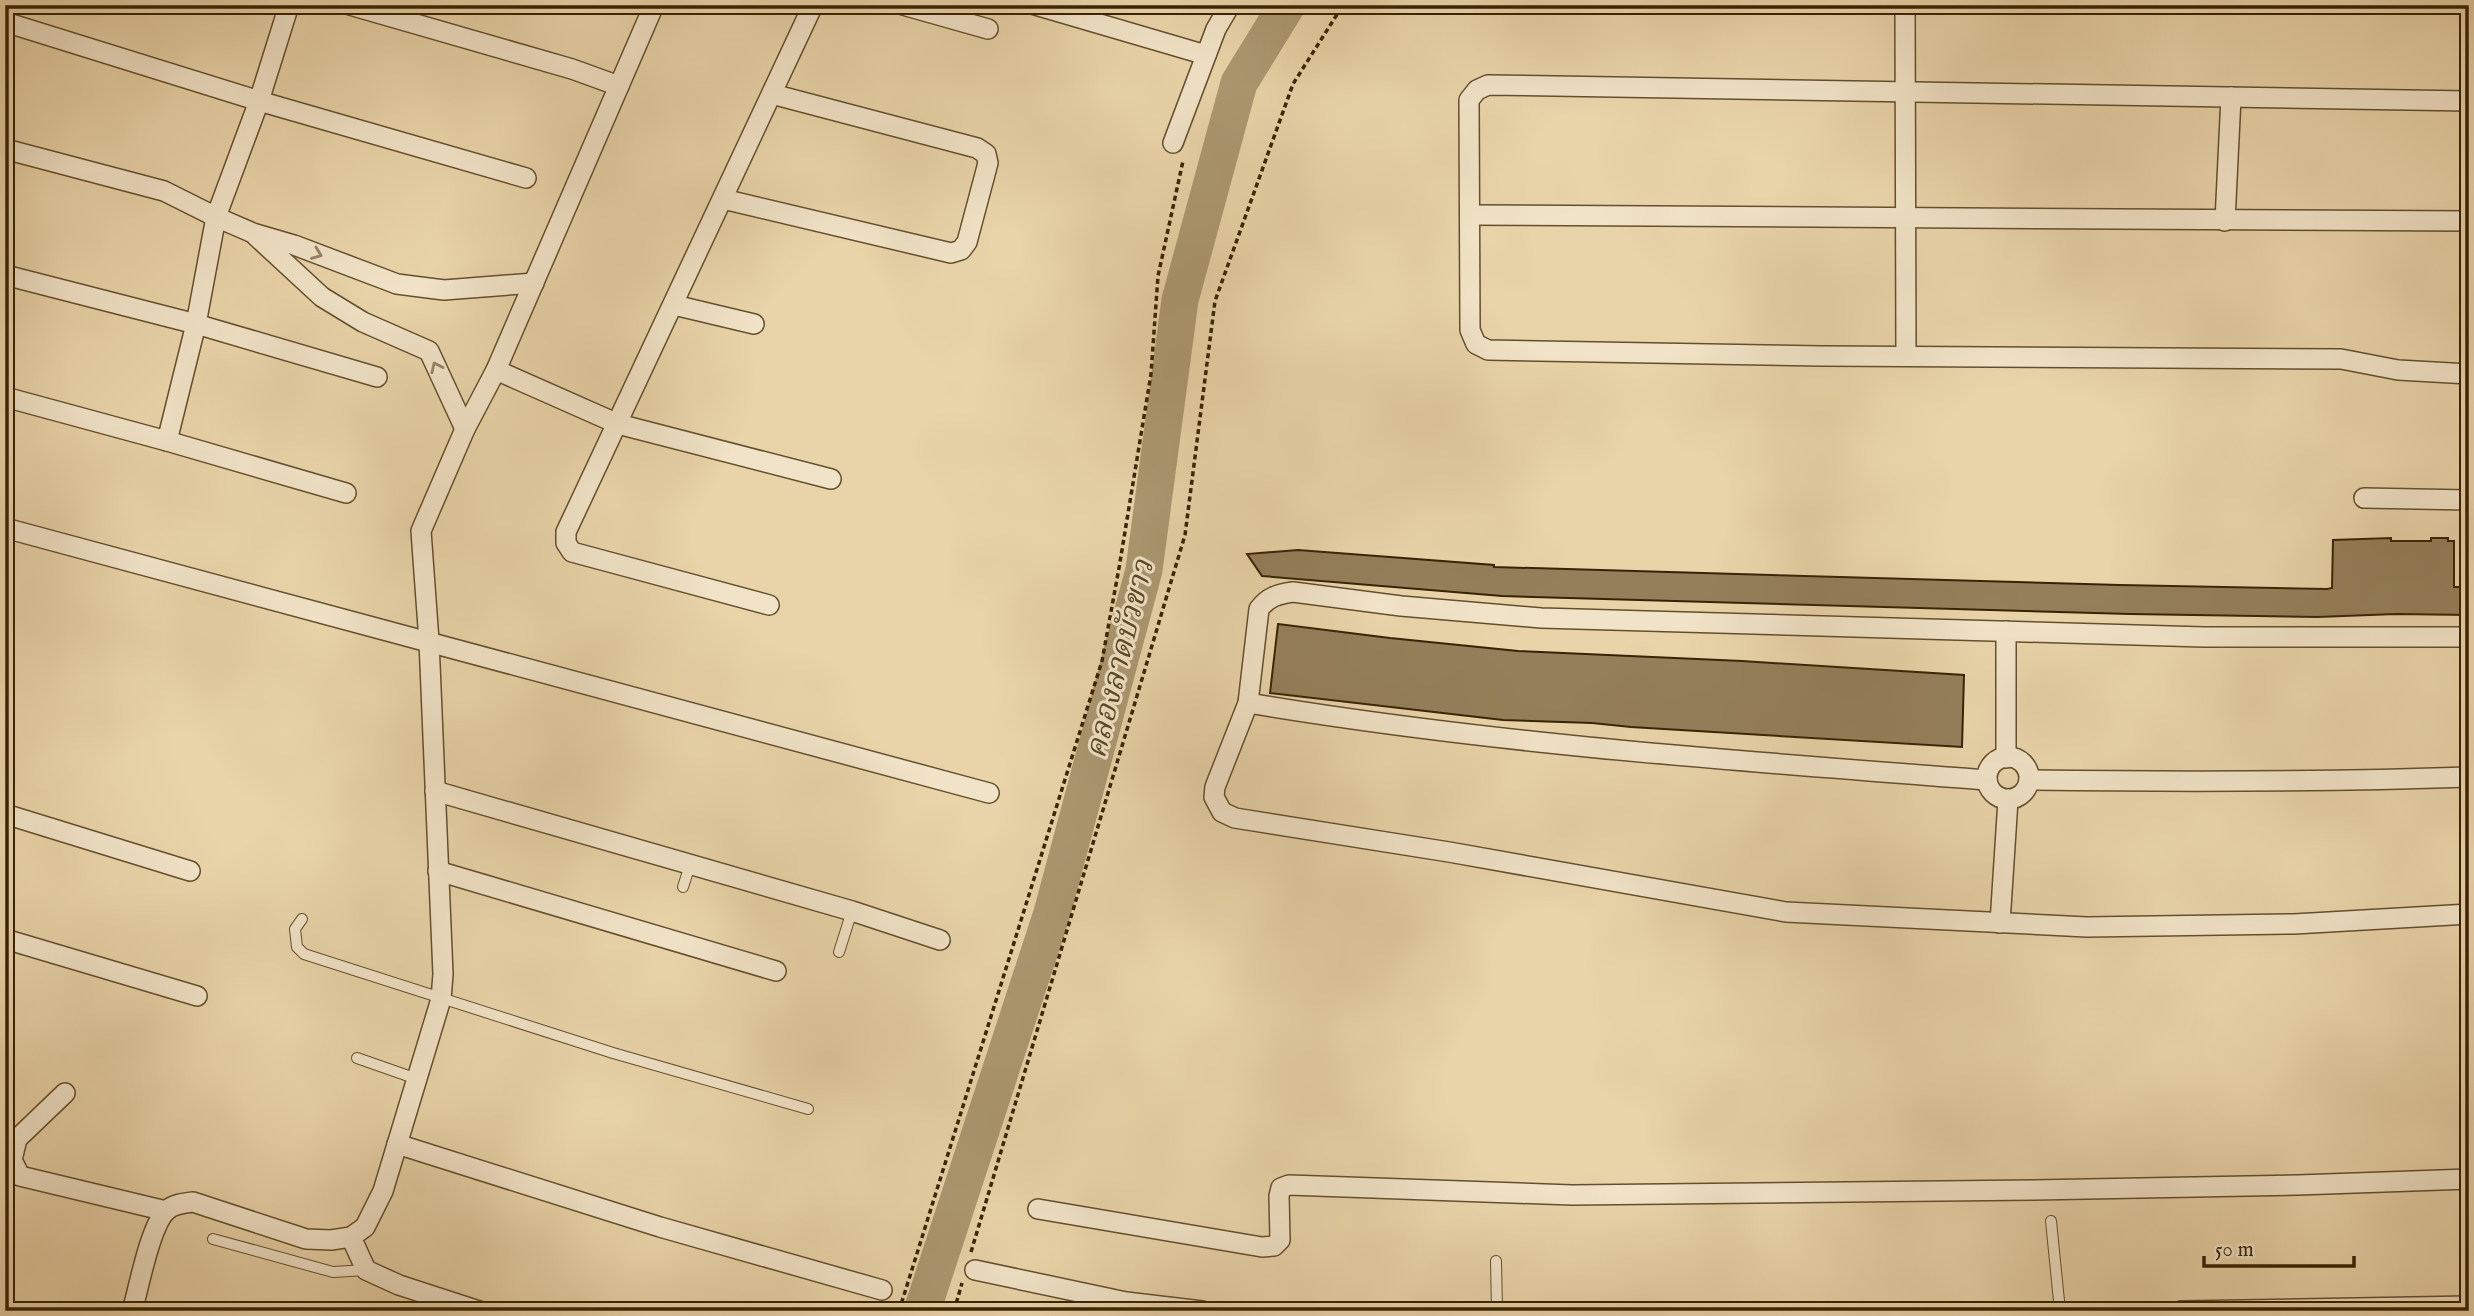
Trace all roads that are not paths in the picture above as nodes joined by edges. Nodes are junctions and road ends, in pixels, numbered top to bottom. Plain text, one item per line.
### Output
1 (289, 5) edge
2 (350, 5) edge
3 (654, 5) edge
4 (813, 5) edge
5 (903, 5) edge
6 (1035, 5) edge
7 (1230, 5) edge
8 (1905, 5) edge
9 (5, 22) edge
10 (988, 29) dead end
11 (1206, 55) junction
12 (619, 86) junction
13 (1904, 92) junction
14 (772, 94) junction
15 (2231, 97) junction
16 (2469, 101) edge
17 (259, 102) junction
18 (1180, 146) road end
19 (5, 149) edge
20 (526, 178) dead end
21 (723, 199) junction
22 (1470, 215) junction
23 (216, 217) junction
24 (1904, 219) junction
25 (2225, 221) junction
26 (2469, 221) edge
27 (253, 233) junction
28 (5, 275) edge
29 (534, 283) junction
30 (674, 305) junction
31 (196, 324) junction
32 (754, 324) dead end
33 (1906, 356) junction
34 (496, 370) junction
35 (2469, 374) edge
36 (377, 377) dead end
37 (5, 397) edge
38 (618, 424) junction
39 (465, 429) junction
40 (167, 441) junction
41 (831, 479) dead end
42 (346, 493) dead end
43 (2364, 498) dead end
44 (2469, 500) edge
45 (5, 528) edge
46 (769, 606) dead end
47 (2006, 631) junction
48 (2469, 636) edge
49 (429, 641) junction
50 (1248, 703) junction
51 (2006, 758) junction
52 (2469, 776) edge
53 (1987, 780) junction
54 (2029, 780) junction
55 (435, 791) junction
56 (989, 793) dead end
57 (2008, 800) junction
58 (5, 814) edge
59 (690, 864) junction
60 (438, 870) junction
61 (190, 871) dead end
62 (683, 887) dead end
63 (852, 911) junction
64 (2469, 914) edge
65 (302, 919) dead end
66 (2000, 923) junction
67 (5, 939) edge
68 (940, 940) dead end
69 (839, 952) dead end
70 (776, 971) dead end
71 (197, 996) dead end
72 (441, 999) junction
73 (357, 1058) dead end
74 (417, 1079) junction
75 (65, 1093) dead end
76 (808, 1109) dead end
77 (397, 1144) junction
78 (2469, 1179) edge
79 (1038, 1209) dead end
80 (166, 1211) junction
81 (2051, 1220) dead end
82 (351, 1237) junction
83 (213, 1239) dead end
84 (1496, 1261) dead end
85 (970, 1266) road end
86 (366, 1270) junction
87 (882, 1290) dead end
88 (2469, 1306) edge
89 (132, 1311) edge
90 (479, 1311) edge
91 (1202, 1311) edge
92 (1497, 1311) edge
93 (2060, 1311) edge
94 (2181, 1311) edge

1 - 17 street
2 - 12 street
3 - 12 street
4 - 14 street
5 - 10 street
6 - 11 street
7 - 11 street
8 - 13 street
9 - 17 street
11 - 18 street
12 - 29 street
13 - 15 street
13 - 22 street
13 - 24 street
14 - 21 street
14 - 21 street
15 - 16 street
15 - 25 street
17 - 20 street
17 - 23 street
19 - 23 street
21 - 30 street
22 - 24 street
22 - 33 street
23 - 27 street
23 - 31 street
24 - 25 street
24 - 33 street
25 - 26 street
27 -> 29 street
39 -> 27 street
28 - 31 street
29 - 34 street
30 - 32 street
30 - 38 street
31 - 36 street
31 - 40 street
33 - 35 street
34 - 38 street
34 - 39 street
37 - 40 street
38 - 41 street
38 - 46 street
39 - 49 street
40 - 42 street
43 - 44 street
45 - 49 street
47 - 48 street
47 - 50 street
47 - 51 street
49 - 55 street
49 - 56 street
50 - 53 street
50 - 66 street
51 - 53 street
51 - 54 street
52 - 54 street
53 - 57 street
54 - 57 street
55 - 59 street
55 - 60 street
57 - 66 street
58 - 61 street
59 - 62 lane
59 - 63 street
60 - 70 street
60 - 72 street
63 - 68 street
63 - 69 lane
64 - 66 street
65 - 72 lane
67 - 71 street
72 - 74 street
72 - 76 lane
73 - 74 lane
74 - 77 street
75 - 80 street
77 - 82 street
77 - 87 street
78 - 79 street
80 - 82 street
80 - 89 street
81 - 93 lane
82 - 86 street
83 - 86 lane
84 - 92 lane
85 - 91 street
86 - 90 street
88 - 94 street

